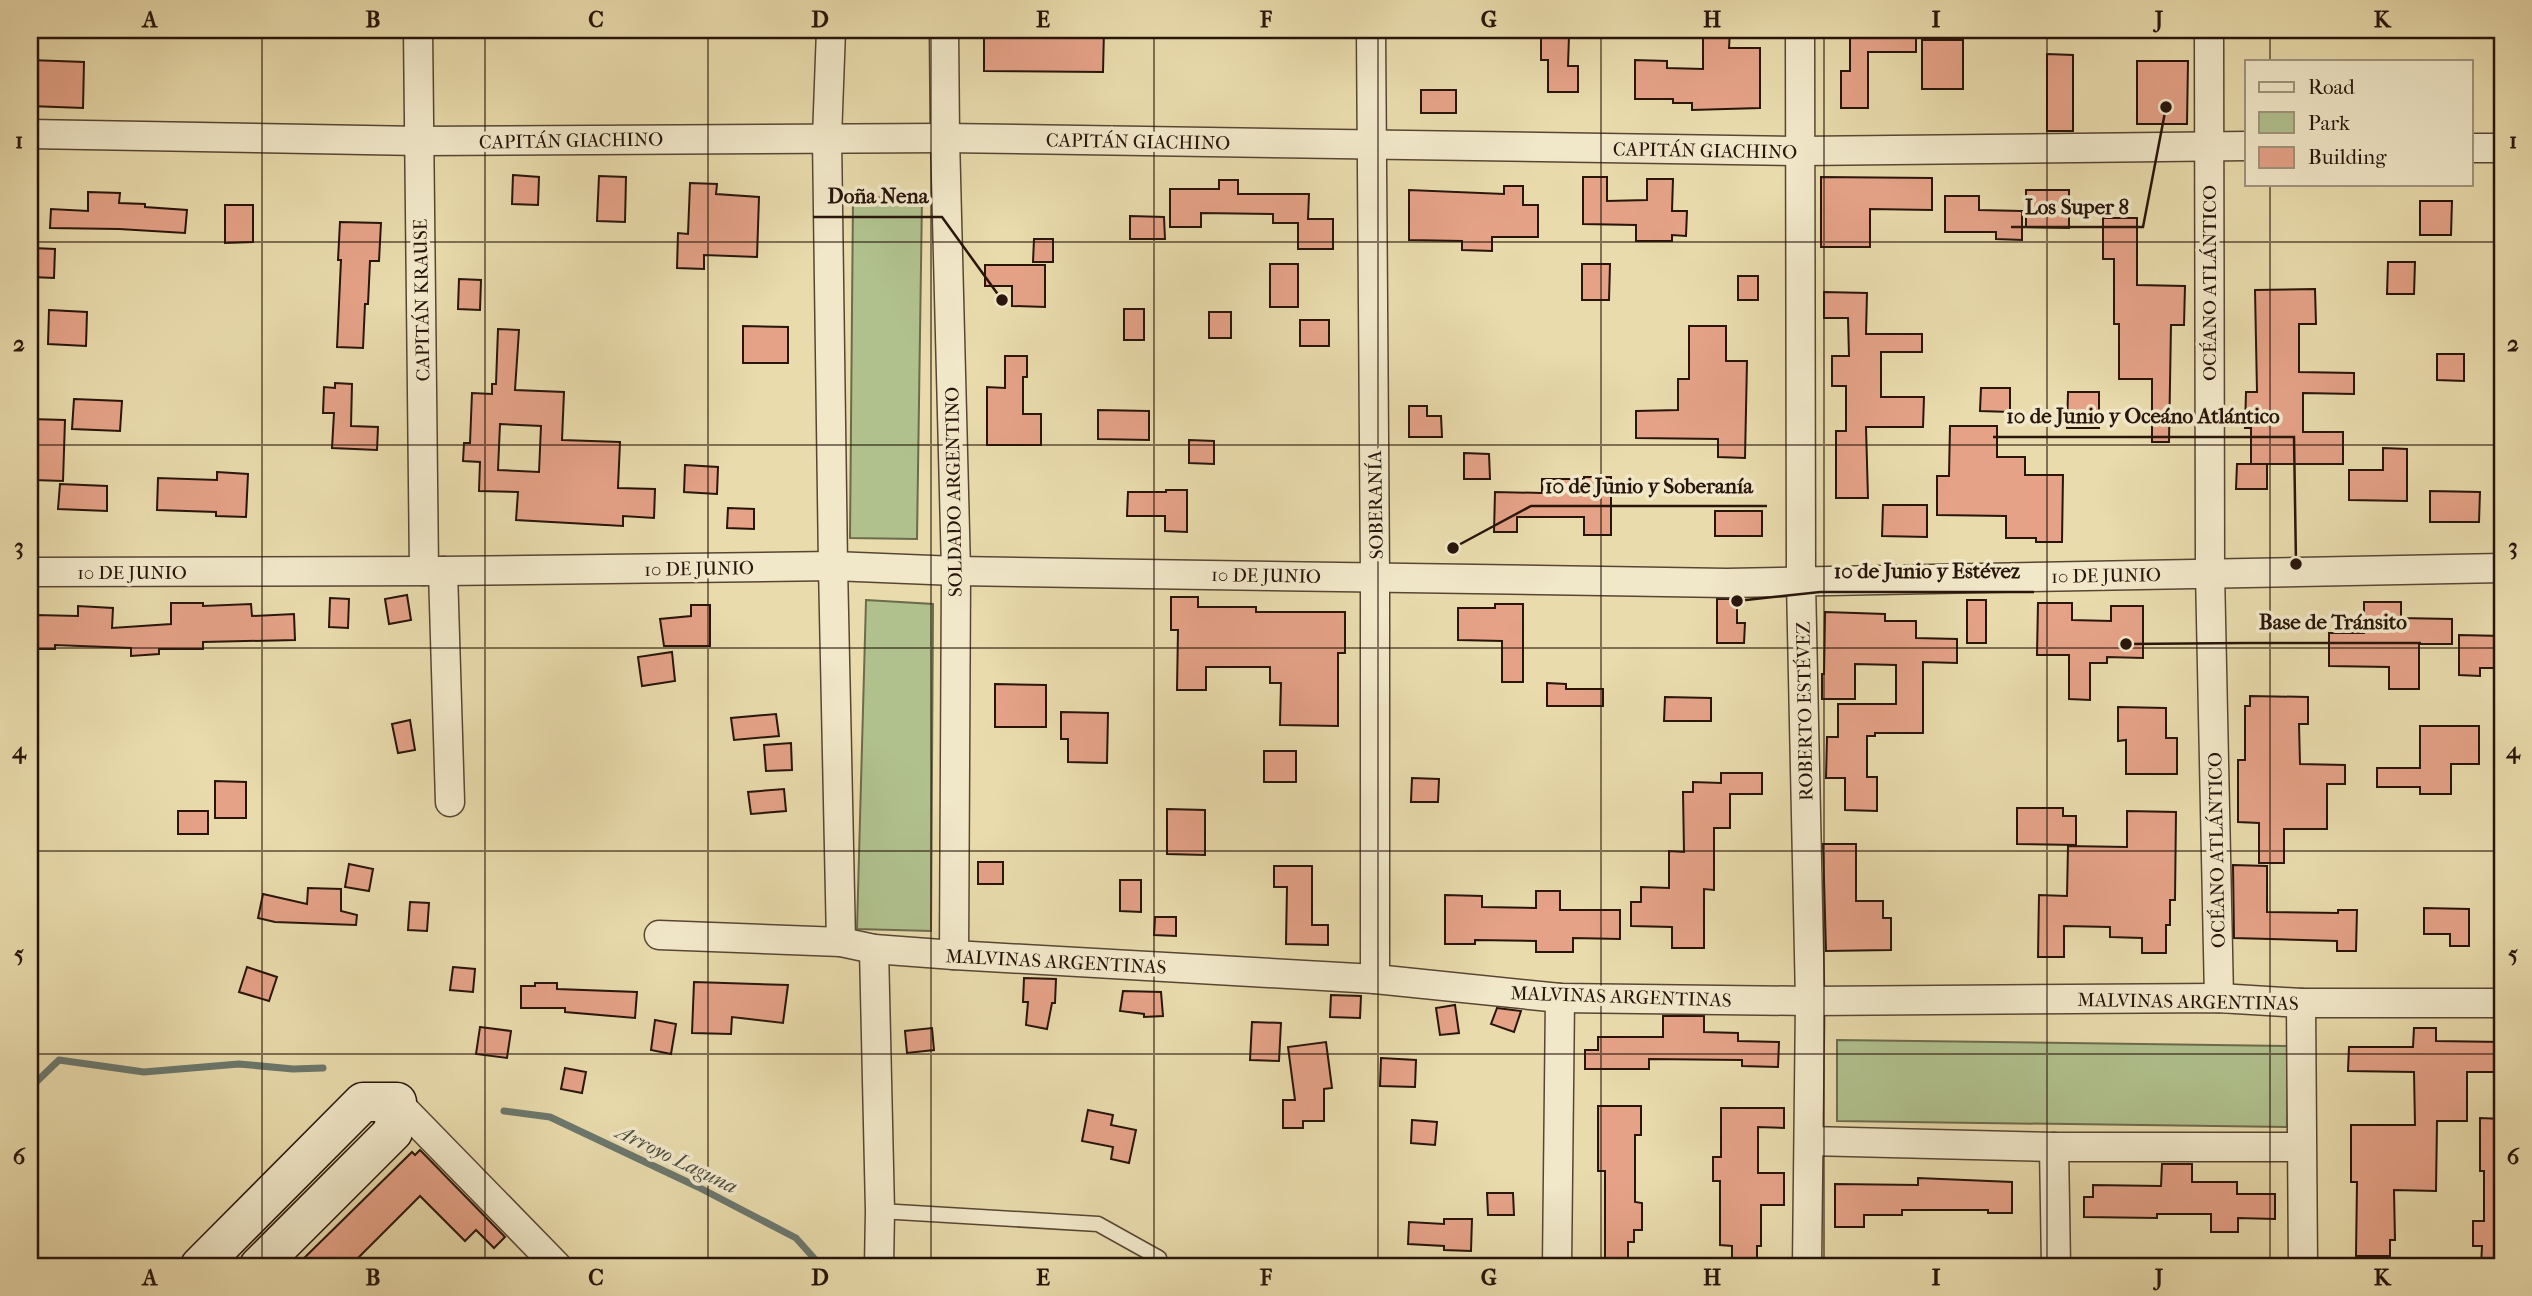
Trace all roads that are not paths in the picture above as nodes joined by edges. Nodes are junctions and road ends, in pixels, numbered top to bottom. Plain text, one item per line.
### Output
1 (418, 30) edge
2 (831, 30) edge
3 (944, 30) edge
4 (1371, 30) edge
5 (1800, 30) edge
6 (2210, 30) edge
7 (30, 134) edge
8 (827, 138) junction
9 (945, 138) junction
10 (420, 141) junction
11 (1371, 145) junction
12 (2208, 145) junction
13 (2245, 146) edge
14 (2472, 148) edge
15 (2502, 148) edge
16 (1800, 151) junction
17 (833, 566) junction
18 (2502, 568) edge
19 (434, 571) junction
20 (956, 571) junction
21 (30, 572) edge
22 (2210, 572) junction
23 (1375, 577) junction
24 (1801, 583) junction
25 (450, 802) dead end
26 (659, 935) dead end
27 (841, 943) junction
28 (874, 949) junction
29 (954, 955) junction
30 (1375, 979) junction
31 (1560, 998) junction
32 (2219, 999) junction
33 (1810, 1001) junction
34 (2301, 1003) junction
35 (2502, 1003) edge
36 (397, 1102) junction
37 (1809, 1141) junction
38 (2054, 1147) junction
39 (2301, 1147) junction
40 (880, 1222) junction
41 (1159, 1258) dead end
42 (200, 1266) edge
43 (259, 1266) edge
44 (557, 1266) edge
45 (879, 1266) edge
46 (1557, 1266) edge
47 (1807, 1266) edge
48 (2056, 1266) edge
49 (2303, 1266) edge

1 - 10 street, CAPITÁN KRAUSE
2 - 8 street
3 - 9 street, SOLDADO ARGENTINO
4 - 11 street, SOBERANÍA
5 - 16 street, ROBERTO ESTÉVEZ
6 - 12 street, OCÉANO ATLÁNTICO
7 - 10 street, CAPITÁN GIACHINO
8 - 9 street, CAPITÁN GIACHINO
8 - 10 street, CAPITÁN GIACHINO
8 - 17 street
9 - 11 street, CAPITÁN GIACHINO
9 - 20 street, SOLDADO ARGENTINO
10 - 19 street, CAPITÁN KRAUSE
11 - 16 street, CAPITÁN GIACHINO
11 - 23 street, SOBERANÍA
12 - 13 street, CAPITÁN GIACHINO
12 - 16 street, CAPITÁN GIACHINO
12 - 22 street, OCÉANO ATLÁNTICO
14 - 15 street
16 - 24 street, ROBERTO ESTÉVEZ
17 - 19 street, 10 DE JUNIO
17 - 20 street, 10 DE JUNIO
17 - 27 street
18 - 22 street, 10 DE JUNIO
19 - 21 street, 10 DE JUNIO
19 - 25 street, CAPITÁN KRAUSE
20 - 23 street, 10 DE JUNIO
20 - 29 street, SOLDADO ARGENTINO
22 - 24 street, 10 DE JUNIO
22 - 32 street, OCÉANO ATLÁNTICO
23 - 24 street, 10 DE JUNIO
23 - 30 street, SOBERANÍA
24 - 33 street, ROBERTO ESTÉVEZ
26 - 27 street, MALVINAS ARGENTINAS
27 - 28 street, MALVINAS ARGENTINAS
28 - 29 street, MALVINAS ARGENTINAS
28 - 40 street
29 - 30 street, MALVINAS ARGENTINAS
30 - 31 street, MALVINAS ARGENTINAS
31 - 33 street, MALVINAS ARGENTINAS
31 - 46 street
32 - 33 street, MALVINAS ARGENTINAS
32 - 34 street, MALVINAS ARGENTINAS
33 - 37 street, ROBERTO ESTÉVEZ
34 - 35 street, MALVINAS ARGENTINAS
34 - 39 street
36 - 42 street
36 - 43 street
36 - 44 street
37 - 38 street
37 - 47 street, ROBERTO ESTÉVEZ
38 - 39 street
38 - 48 street
39 - 49 street
40 - 41 lane
40 - 45 street

